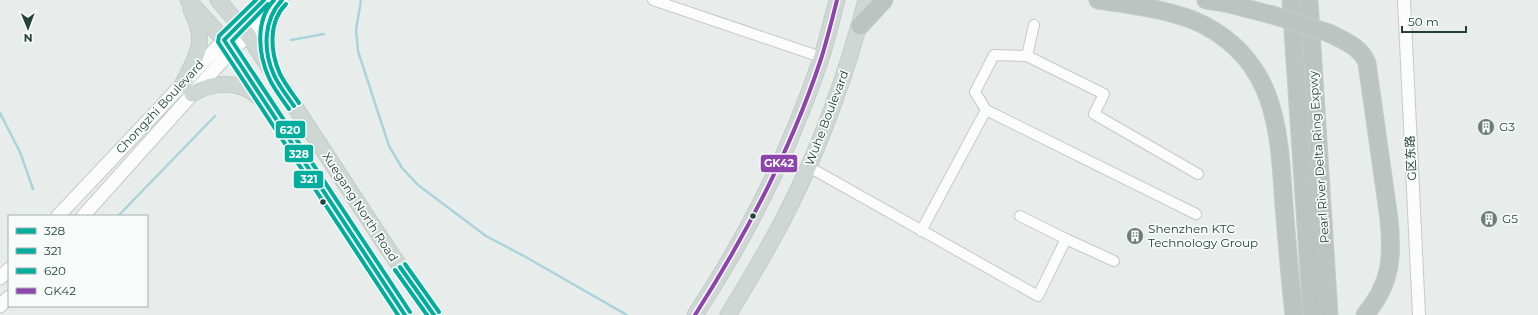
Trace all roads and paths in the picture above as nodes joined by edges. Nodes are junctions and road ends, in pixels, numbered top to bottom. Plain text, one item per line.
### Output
1 (187, 0) edge
2 (218, 0) edge
3 (653, 0) edge
4 (837, 0) edge
5 (866, 0) edge
6 (884, 0) edge
7 (1098, 0) edge
8 (1206, 0) edge
9 (1291, 0) edge
10 (1309, 0) edge
11 (1404, 0) edge
12 (273, 3) edge
13 (1034, 25) dead end
14 (860, 26) junction
15 (244, 30) junction
16 (227, 45) junction
17 (1027, 56) junction
18 (821, 57) junction
19 (274, 76) junction
20 (187, 89) junction
21 (263, 101) junction
22 (986, 110) junction
23 (809, 167) junction
24 (1198, 174) dead end
25 (1196, 214) dead end
26 (59, 215) edge
27 (84, 215) edge
28 (1020, 216) dead end
29 (922, 231) junction
30 (1066, 239) junction
31 (1114, 261) dead end
32 (8, 270) edge
33 (0, 278) edge
34 (8, 298) edge
35 (0, 306) edge
36 (405, 315) edge
37 (434, 315) edge
38 (695, 315) edge
39 (728, 315) edge
40 (1294, 315) edge
41 (1312, 315) edge
42 (1329, 315) edge
43 (1365, 315) edge
44 (1419, 315) edge

1 - 16 main road, Xuegang North Road
1 - 20 main road
2 - 15 main road, Xuegang North Road
3 - 18 street
4 - 18 main road
5 - 14 main road, Wuhe Boulevard
6 - 14 highway
7 - 40 highway
8 - 43 highway, bridge
9 - 41 highway, Pearl River Delta Ring Expwy
10 - 42 highway, Pearl River Delta Ring Expwy
11 - 44 street, G区东路
12 - 15 main road, Chongzhi Boulevard
12 - 19 main road
13 - 17 street
14 - 23 main road, Wuhe Boulevard
15 - 16 main road, Chongzhi Boulevard
15 - 19 main road, Xuegang North Road
16 - 20 main road, Chongzhi Boulevard
16 - 21 main road, Xuegang North Road
17 - 22 street
17 - 24 street
18 - 38 main road
19 - 37 main road, Xuegang North Road
20 - 21 main road
20 - 26 main road, Chongzhi Boulevard
20 - 27 main road, Chongzhi Boulevard
21 - 36 main road, Xuegang North Road
22 - 25 street
22 - 29 street
23 - 29 street
23 - 39 main road, Wuhe Boulevard
28 - 30 street
29 - 30 street
30 - 31 street
32 - 33 main road
34 - 35 main road

